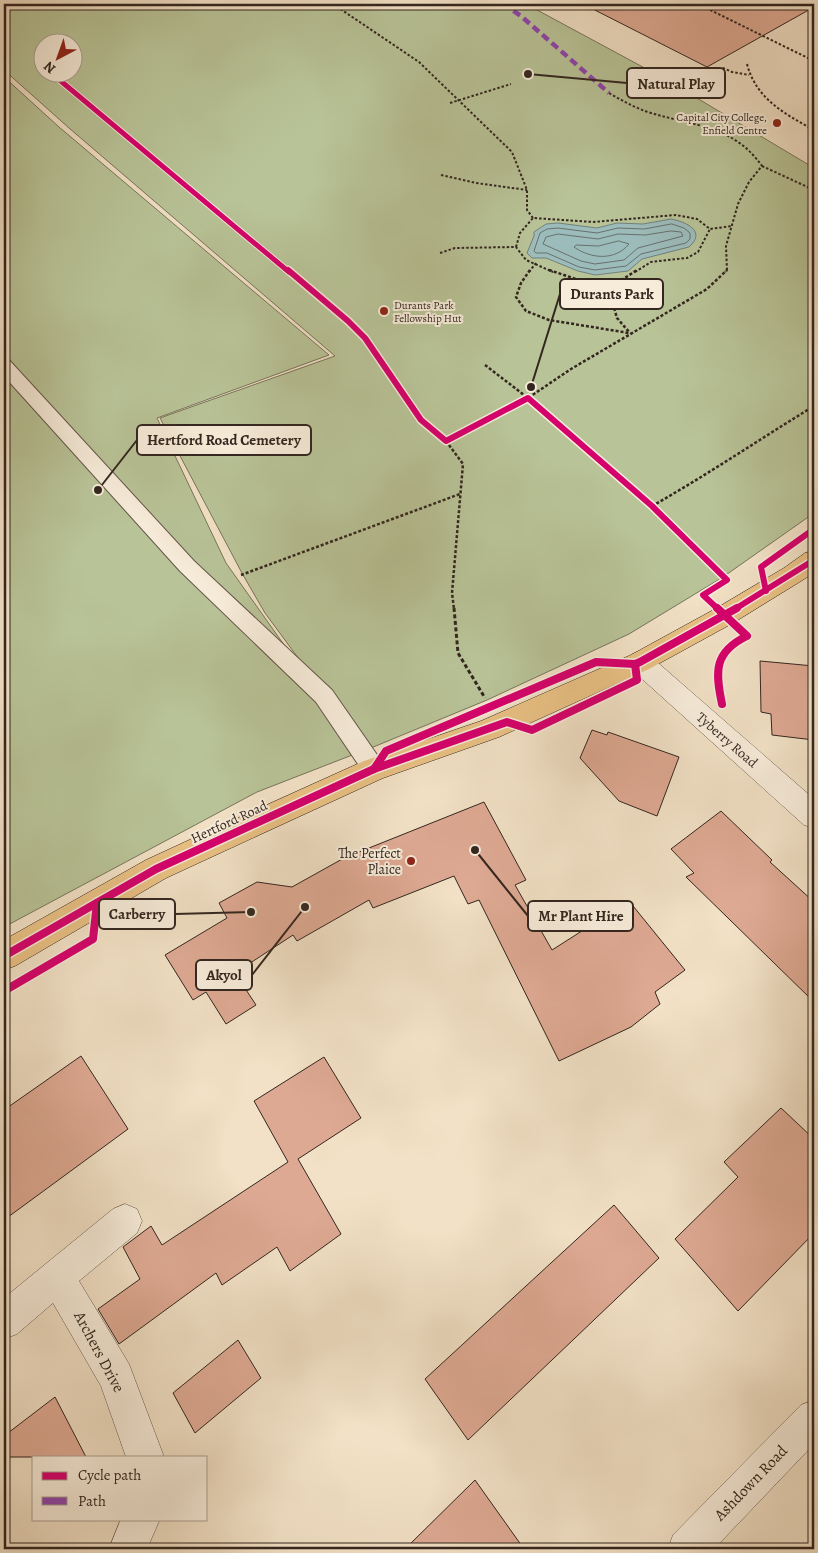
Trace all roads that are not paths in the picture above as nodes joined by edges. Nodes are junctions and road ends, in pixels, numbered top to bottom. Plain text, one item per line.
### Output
1 (4, 365) edge
2 (814, 560) edge
3 (640, 662) junction
4 (374, 770) junction
5 (814, 816) edge
6 (4, 956) edge
7 (125, 1221) dead end
8 (58, 1278) junction
9 (4, 1322) edge
10 (814, 1418) edge
11 (145, 1456) edge
12 (141, 1520) edge
13 (128, 1549) edge
14 (687, 1549) edge

1 - 4 lane
2 - 3 main road, Hertford Road
3 - 4 main road, Hertford Road
3 - 5 street, Tyberry Road
4 - 6 main road, Hertford Road
7 - 8 street
8 - 9 street
8 - 11 street, Archers Drive
10 - 14 street, Ashdown Road
12 - 13 street

